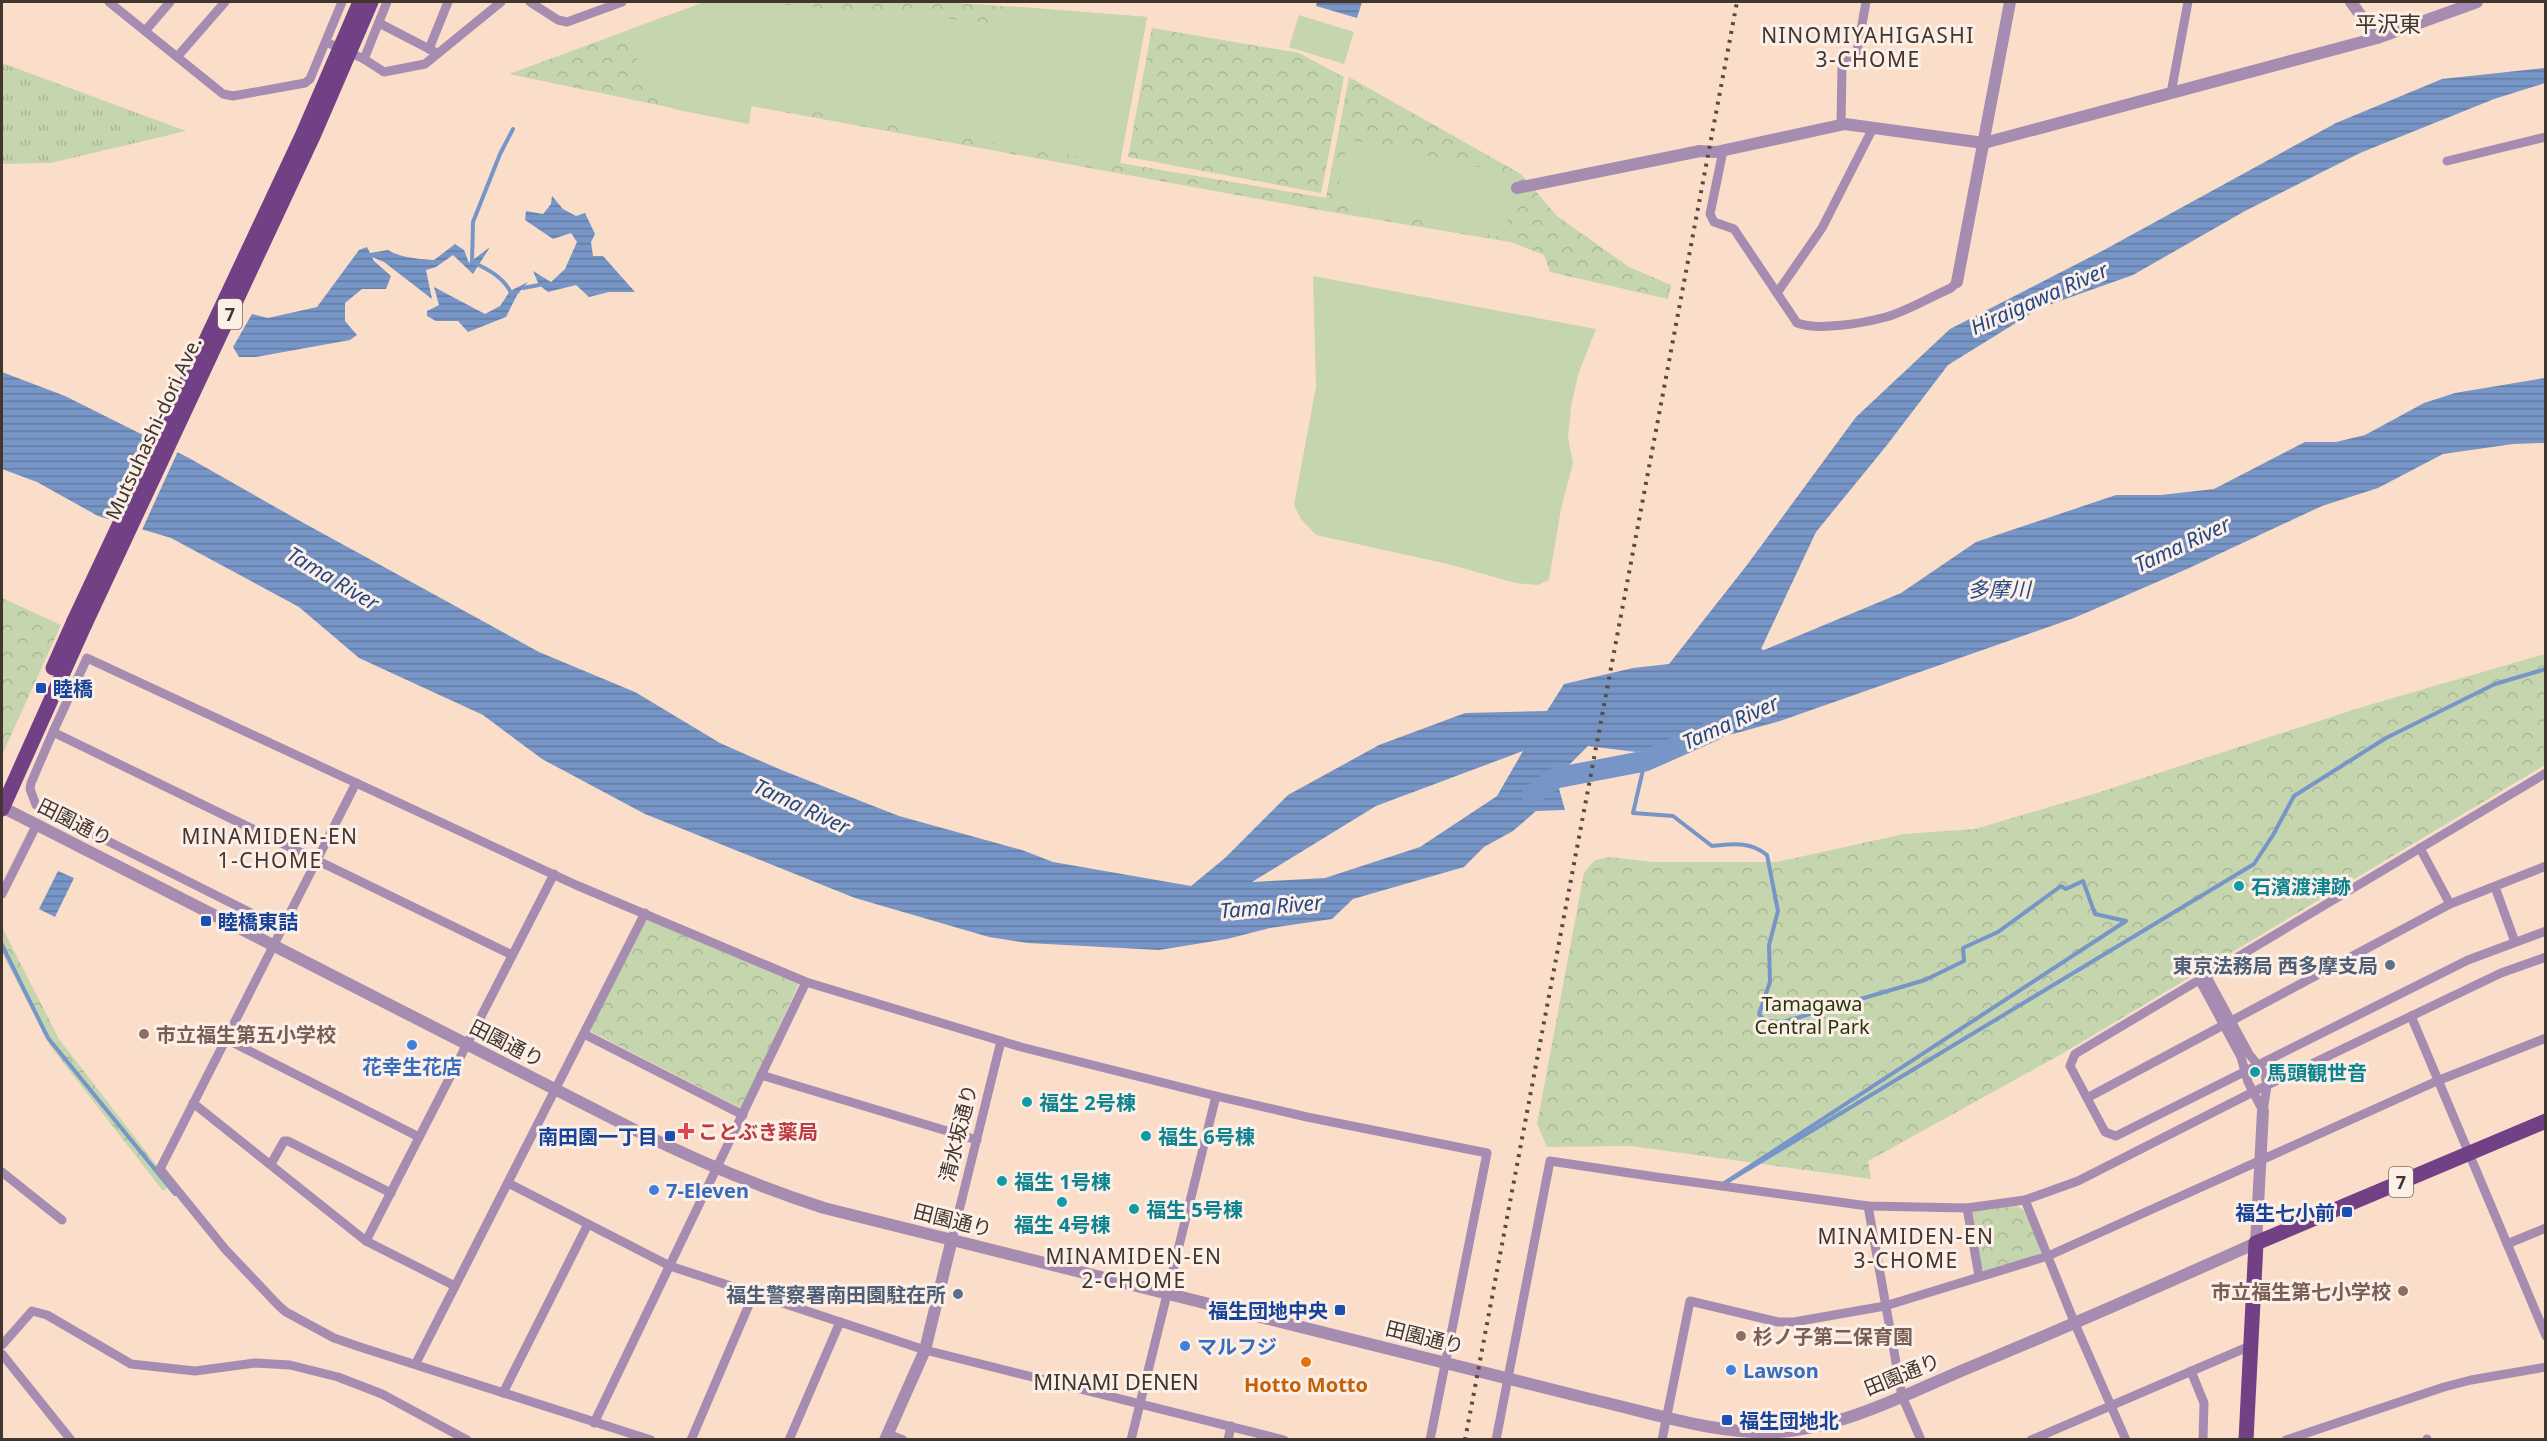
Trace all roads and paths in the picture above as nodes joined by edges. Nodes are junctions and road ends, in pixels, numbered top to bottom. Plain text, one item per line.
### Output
1 (109, 2) edge
2 (170, 2) edge
3 (225, 2) edge
4 (342, 2) edge
5 (360, 2) edge
6 (371, 2) edge
7 (387, 2) edge
8 (448, 2) edge
9 (501, 2) edge
10 (530, 2) edge
11 (622, 2) edge
12 (1866, 2) edge
13 (2010, 2) edge
14 (2188, 2) edge
15 (2351, 2) edge
16 (2477, 2) edge
17 (379, 23) junction
18 (145, 31) junction
19 (2377, 38) junction
20 (326, 42) junction
21 (433, 51) junction
22 (177, 57) junction
23 (364, 59) junction
24 (2170, 93) junction
25 (1841, 124) junction
26 (1873, 128) junction
27 (2546, 137) edge
28 (1984, 143) junction
29 (1723, 151) junction
30 (2447, 161) dead end
31 (1517, 188) dead end
32 (1957, 282) joint
33 (1777, 293) junction
34 (80, 623) junction
35 (53, 732) junction
36 (2546, 772) edge
37 (2, 783) edge
38 (356, 783) junction
39 (2, 808) edge
40 (37, 824) junction
41 (2420, 848) junction
42 (316, 860) junction
43 (2546, 866) edge
44 (554, 874) junction
45 (4, 882) edge
46 (2495, 887) junction
47 (2, 894) edge
48 (2450, 904) junction
49 (645, 913) junction
50 (281, 928) junction
51 (2546, 931) edge
52 (2515, 942) junction
53 (272, 946) junction
54 (512, 955) junction
55 (2546, 957) edge
56 (2204, 979) junction
57 (806, 982) junction
58 (2411, 1016) junction
59 (2228, 1024) junction
60 (584, 1034) junction
61 (2546, 1038) edge
62 (226, 1039) junction
63 (1001, 1041) junction
64 (467, 1045) junction
65 (2258, 1065) junction
66 (2245, 1070) junction
67 (761, 1075) junction
68 (2437, 1081) junction
69 (2267, 1086) junction
70 (555, 1090) junction
71 (2253, 1092) junction
72 (1216, 1096) junction
73 (2088, 1098) junction
74 (193, 1103) junction
75 (2263, 1111) junction
76 (743, 1115) junction
77 (2546, 1121) edge
78 (419, 1137) junction
79 (977, 1140) junction
80 (2470, 1153) junction
81 (2261, 1161) junction
82 (271, 1164) junction
83 (717, 1170) junction
84 (2, 1172) edge
85 (508, 1183) junction
86 (391, 1193) junction
87 (2025, 1200) junction
88 (1868, 1206) junction
89 (1967, 1208) junction
90 (62, 1220) dead end
91 (588, 1224) junction
92 (2546, 1228) edge
93 (952, 1239) junction
94 (366, 1241) junction
95 (2256, 1243) junction
96 (2507, 1244) junction
97 (2048, 1256) junction
98 (670, 1266) junction
99 (1979, 1276) junction
100 (455, 1286) junction
101 (754, 1293) junction
102 (1167, 1293) junction
103 (1885, 1306) junction
104 (840, 1322) junction
105 (2075, 1324) junction
106 (2546, 1336) edge
107 (2, 1345) edge
108 (2250, 1346) junction
109 (925, 1350) junction
110 (2, 1354) edge
111 (416, 1363) junction
112 (1447, 1363) junction
113 (2546, 1367) edge
114 (2191, 1371) junction
115 (1508, 1378) junction
116 (502, 1393) junction
117 (1902, 1396) junction
118 (1140, 1403) junction
119 (2111, 1405) junction
120 (1667, 1416) junction
121 (594, 1423) junction
122 (1231, 1426) junction
123 (886, 1437) edge
124 (71, 1440) edge
125 (467, 1440) edge
126 (651, 1440) edge
127 (692, 1440) edge
128 (789, 1440) edge
129 (903, 1440) edge
130 (1131, 1440) edge
131 (1228, 1440) edge
132 (1284, 1440) edge
133 (1430, 1440) edge
134 (1496, 1440) edge
135 (1662, 1440) edge
136 (1921, 1440) edge
137 (2031, 1440) edge
138 (2126, 1440) edge
139 (2203, 1440) edge
140 (2246, 1440) edge
141 (2286, 1440) edge

1 - 18 street
2 - 18 street
3 - 22 street
4 - 20 street
5 - 34 main road, Mutsuhashi-dori Ave. / 7, bridge
6 - 34 main road, Mutsuhashi-dori Ave. / 7, bridge
7 - 17 street
8 - 21 street
9 - 21 street
10 - 11 street
12 - 25 street
13 - 28 street
14 - 24 street
15 - 19 street
16 - 19 street
17 - 21 street
17 - 23 street
18 - 22 street
19 - 24 street
20 - 22 street
20 - 23 street
21 - 23 street
24 - 28 street
25 - 26 street
25 - 29 street
26 - 28 street
26 - 33 street
27 - 30 street
28 - 32 street
29 - 31 street
29 - 33 street
32 - 33 street
34 - 37 main road, Mutsuhashi-dori Ave. / 7
34 - 39 main road, Mutsuhashi-dori Ave. / 7
35 - 38 street
35 - 42 street
35 - 50 street
36 - 41 street
38 - 42 street
38 - 44 street
39 - 40 street, 田園通り
40 - 45 street
40 - 53 street, 田園通り
41 - 48 street
41 - 56 street
42 - 50 street
42 - 54 street
43 - 46 street
44 - 49 street
44 - 54 street
45 - 47 street
46 - 48 street
46 - 52 street
48 - 59 street
49 - 57 street
49 - 60 street
50 - 53 street
51 - 52 street
52 - 65 street
53 - 62 street
53 - 64 street, 田園通り
54 - 64 street
55 - 58 street
56 - 59 street
56 - 73 street
57 - 63 street
57 - 67 street
58 - 68 street
58 - 69 street
59 - 65 street
59 - 66 street
59 - 73 street
60 - 70 street
60 - 76 street
61 - 68 street
62 - 74 street
62 - 78 street
63 - 72 street
63 - 79 street, 清水坂通り
64 - 70 street, 田園通り
64 - 78 street
65 - 66 street
65 - 69 street
66 - 71 street
66 - 73 street
67 - 76 street
67 - 79 street
68 - 80 street
68 - 81 street
69 - 71 street
69 - 75 street
70 - 83 street, 田園通り
70 - 85 street
71 - 75 street
71 - 87 street
72 - 102 street
72 - 112 street
74 - 82 street
74 - 111 street
75 - 81 street
76 - 83 street
77 - 80 main road, 7
78 - 86 street
79 - 93 street, 清水坂通り
80 - 95 main road, 7
80 - 96 street
81 - 95 street
81 - 97 street
82 - 86 street
82 - 94 street
83 - 93 street, 田園通り
83 - 98 street
84 - 90 street
85 - 91 street
85 - 100 street
86 - 94 street
87 - 89 street
87 - 97 street
88 - 89 street
88 - 103 street
88 - 115 street
89 - 99 street
91 - 98 street
91 - 116 street
92 - 96 street
93 - 102 street, 田園通り
93 - 109 street, 清水坂通り
94 - 100 street
95 - 105 street, 田園通り
95 - 108 main road
96 - 106 street
97 - 99 street
97 - 105 street
98 - 101 street
98 - 121 street
99 - 103 street
100 - 111 street
101 - 104 street
101 - 127 street
102 - 112 street, 田園通り
102 - 118 street
103 - 117 street
103 - 120 street
104 - 109 street
104 - 128 street
105 - 117 street, 田園通り
105 - 119 street
107 - 125 street
108 - 114 street
108 - 140 main road
109 - 118 street
109 - 123 street, 清水坂通り
110 - 124 street
111 - 116 street
112 - 115 street, 田園通り
112 - 133 street
113 - 141 street
114 - 119 street
114 - 139 street
115 - 120 street, 田園通り
115 - 134 street
116 - 121 street
117 - 120 street, 田園通り
117 - 136 street
118 - 122 street
118 - 130 street
119 - 137 street
119 - 138 street
120 - 135 street
121 - 126 street
122 - 131 street
122 - 132 street
123 - 129 street

